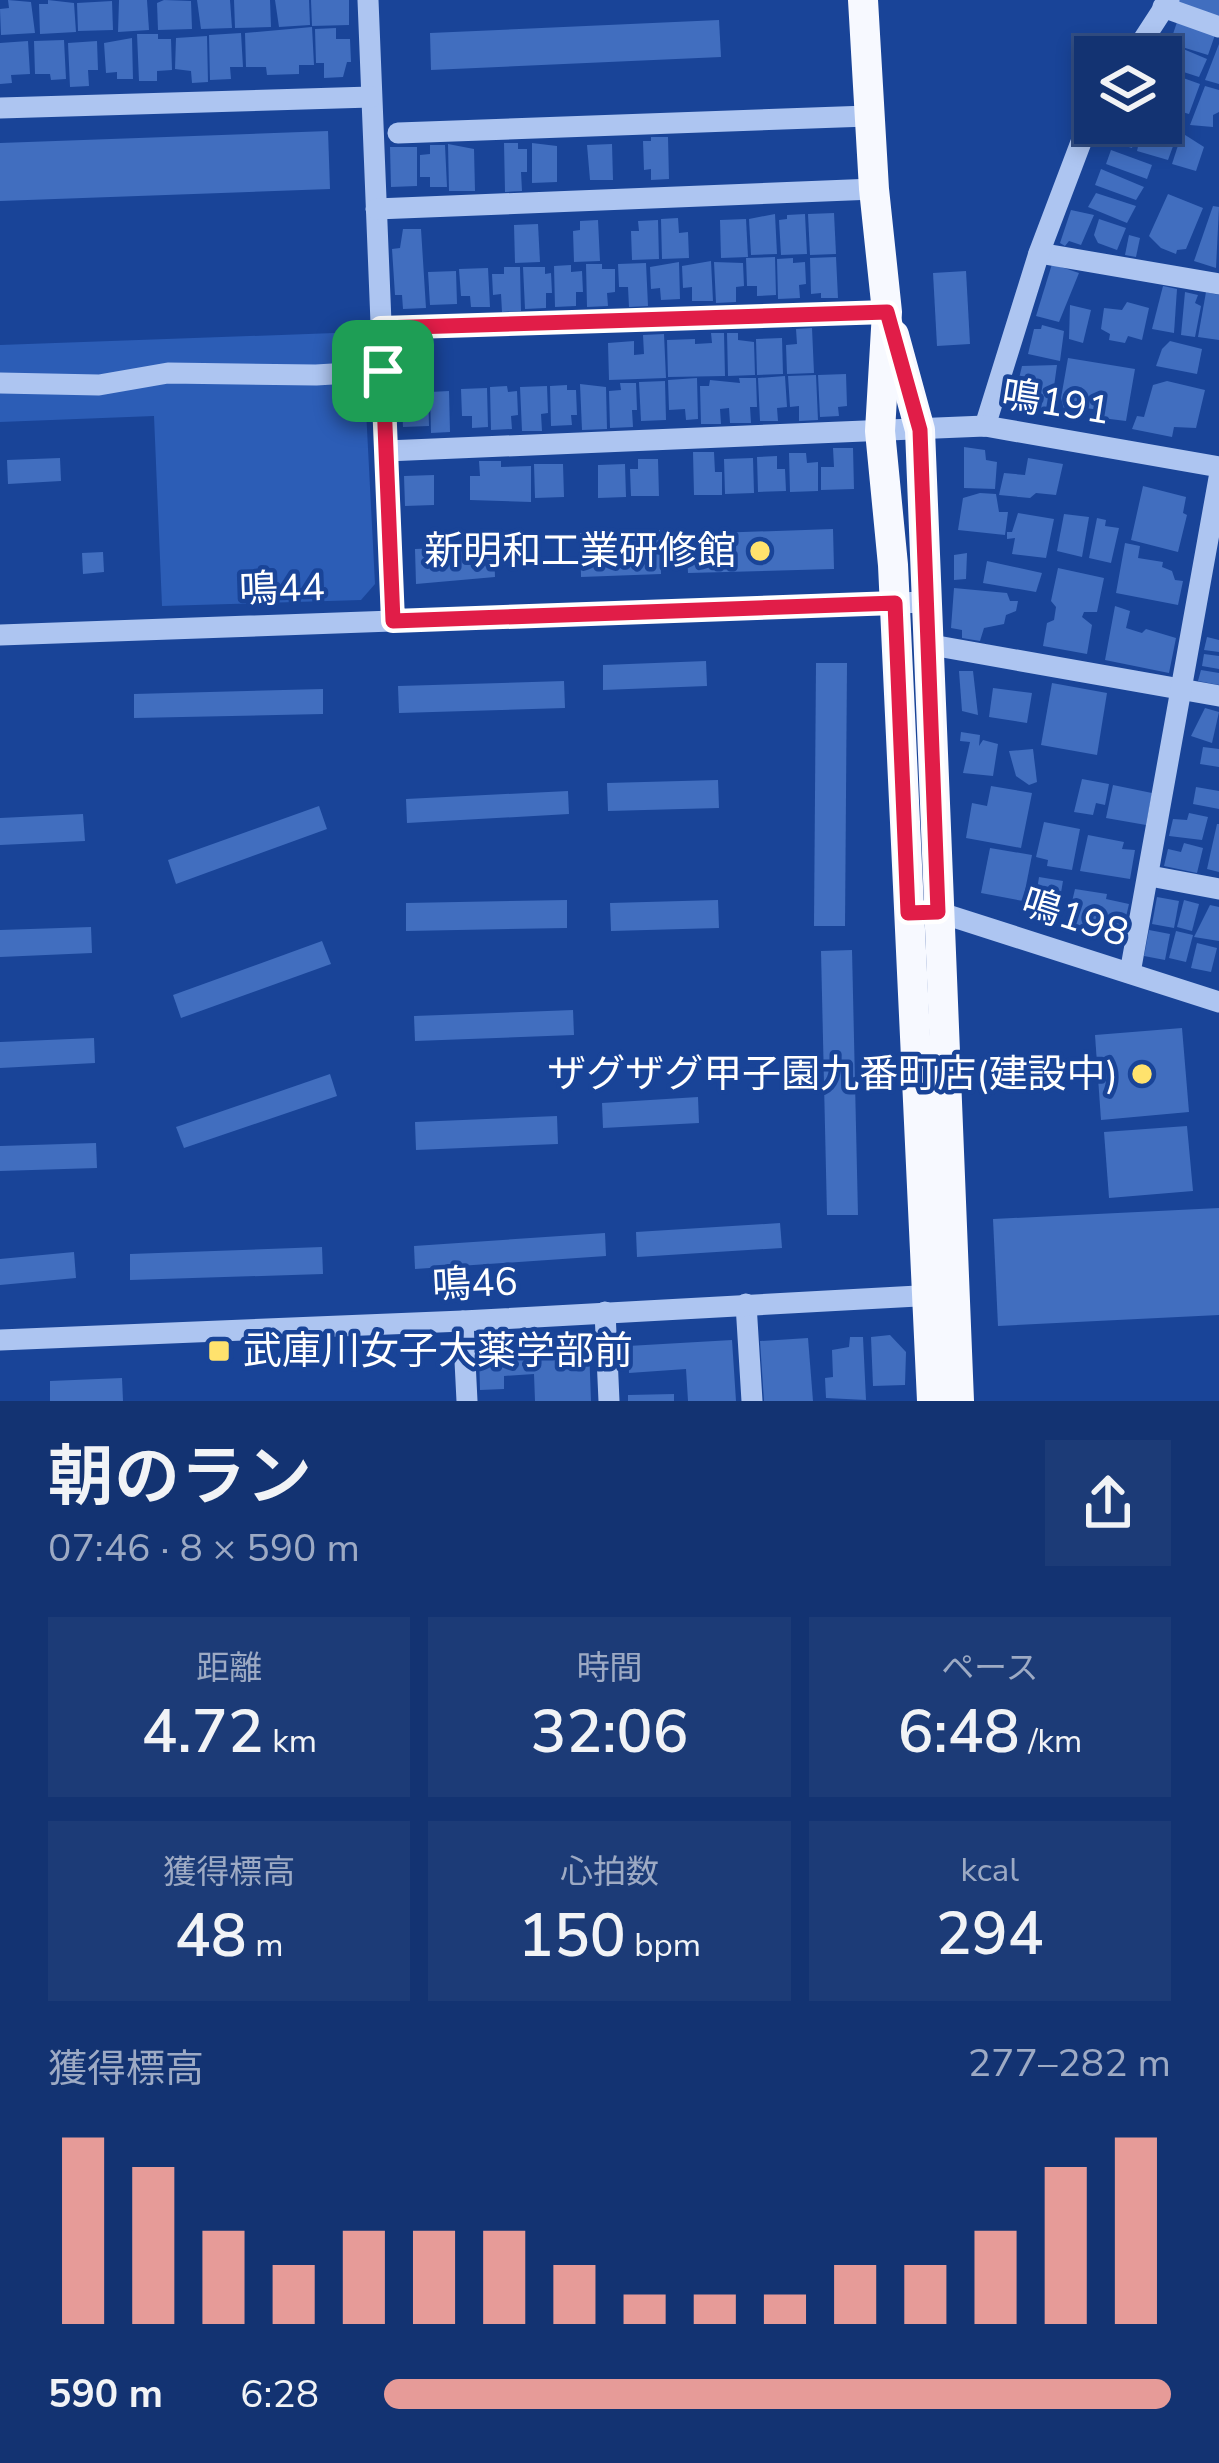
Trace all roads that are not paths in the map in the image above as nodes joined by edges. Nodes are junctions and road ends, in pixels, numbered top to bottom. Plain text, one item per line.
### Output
1 (368, 0) edge
2 (862, 0) edge
3 (1166, 4) edge
4 (1219, 27) edge
5 (1145, 36) edge
6 (371, 97) junction
7 (0, 108) edge
8 (868, 116) junction
9 (398, 134) dead end
10 (1080, 144) edge
11 (874, 189) junction
12 (376, 209) junction
13 (1039, 253) junction
14 (1219, 284) edge
15 (887, 312) junction
16 (381, 328) junction
17 (383, 371) junction
18 (0, 382) edge
19 (985, 426) junction
20 (920, 430) junction
21 (880, 431) junction
22 (386, 451) junction
23 (1219, 467) edge
24 (1219, 478) edge
25 (926, 602) junction
26 (895, 603) junction
27 (393, 621) junction
28 (0, 635) edge
29 (926, 644) junction
30 (1179, 689) junction
31 (1219, 696) edge
32 (1150, 876) junction
33 (1219, 889) edge
34 (923, 912) junction
35 (1130, 973) junction
36 (1219, 1002) edge
37 (940, 1294) junction
38 (746, 1304) junction
39 (604, 1312) junction
40 (463, 1321) junction
41 (0, 1340) edge
42 (466, 1401) edge
43 (609, 1401) edge
44 (752, 1401) edge
45 (932, 1401) edge
46 (959, 1401) edge

1 - 6 street
2 - 8 main road
3 - 4 street
3 - 5 street
6 - 7 street
6 - 12 street
8 - 9 street
8 - 11 main road
10 - 13 street
11 - 12 street
11 - 15 main road
12 - 16 street
13 - 14 street
13 - 19 street
15 - 16 street
15 - 20 main road
15 - 21 main road
16 - 17 street
17 - 18 street
17 - 22 street
19 - 20 street, 鳴191
19 - 23 street, 鳴191
20 - 21 street, 鳴191
20 - 25 main road
21 - 22 street, 鳴191
21 - 26 main road
22 - 27 street
24 - 30 street
25 - 26 street, 鳴44
25 - 29 main road
26 - 27 street, 鳴44
26 - 34 main road
27 - 28 street, 鳴44
29 - 30 street
29 - 34 main road
30 - 31 street
30 - 32 street
32 - 33 street
32 - 35 street
34 - 35 street, 鳴198
34 - 37 main road
35 - 36 street, 鳴198
37 - 38 street, 鳴46
37 - 45 main road
37 - 46 main road
38 - 39 street, 鳴46
38 - 44 street
39 - 40 street, 鳴46
39 - 43 street
40 - 41 street, 鳴46
40 - 42 street

